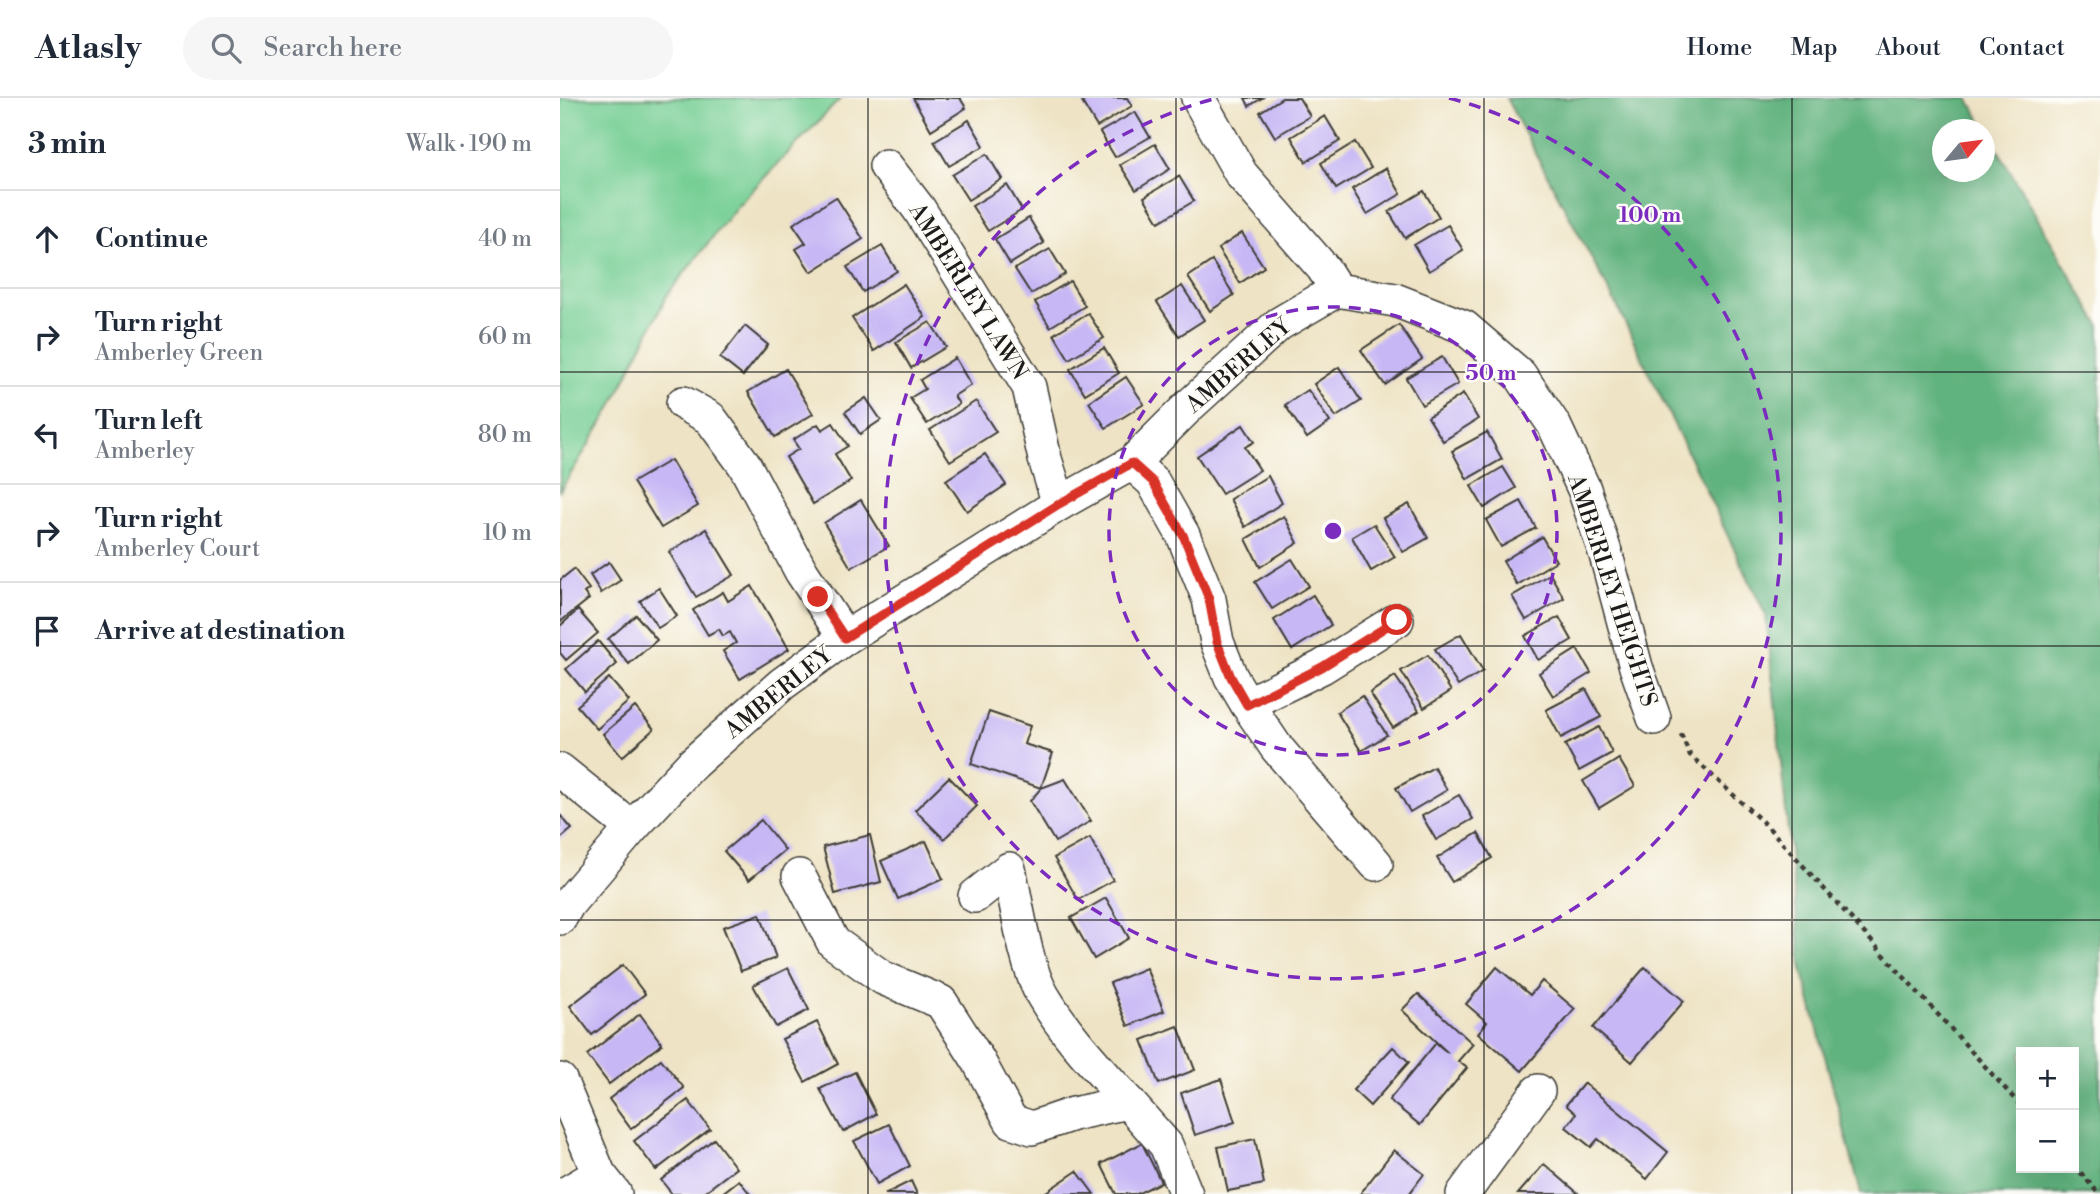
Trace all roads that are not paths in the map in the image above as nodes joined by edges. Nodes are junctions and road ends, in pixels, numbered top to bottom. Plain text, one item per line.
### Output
1 (1198, 98) edge
2 (886, 166) dead end
3 (1337, 289) junction
4 (683, 403) dead end
5 (1132, 463) junction
6 (1059, 504) junction
7 (1397, 620) dead end
8 (845, 638) junction
9 (1247, 705) junction
10 (1654, 718) road end
11 (560, 770) edge
12 (632, 828) junction
13 (1376, 864) dead end
14 (799, 876) dead end
15 (975, 896) dead end
16 (560, 918) edge
17 (560, 1080) edge
18 (1538, 1091) dead end
19 (1128, 1102) junction
20 (607, 1184) edge
21 (565, 1194) edge
22 (1186, 1194) edge
23 (1463, 1194) edge

1 - 3 street
2 - 6 street, AMBERLEY LAWN
3 - 5 street, AMBERLEY
3 - 10 street, AMBERLEY HEIGHTS
4 - 8 street
5 - 6 street, AMBERLEY
5 - 9 street
6 - 8 street, AMBERLEY
7 - 9 street
8 - 12 street, AMBERLEY
9 - 13 street
11 - 12 street
12 - 16 street, AMBERLEY
14 - 19 street
15 - 19 street
17 - 20 street
18 - 23 street
19 - 22 street
20 - 21 street

